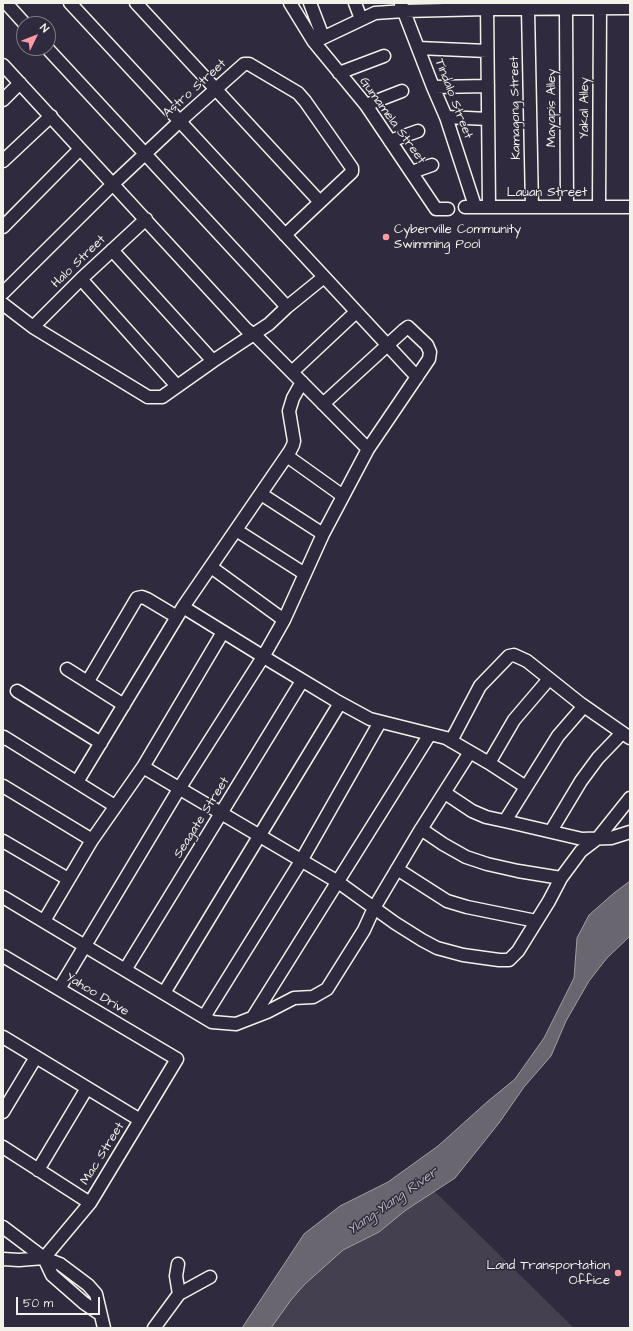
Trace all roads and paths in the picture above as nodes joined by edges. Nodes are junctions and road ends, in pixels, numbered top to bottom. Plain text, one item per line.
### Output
1 (6, 3) edge
2 (70, 3) edge
3 (136, 3) edge
4 (290, 3) edge
5 (310, 3) edge
6 (355, 3) edge
7 (487, 6) edge
8 (402, 7) edge
9 (600, 8) junction
10 (630, 8) edge
11 (528, 9) junction
12 (566, 9) junction
13 (18, 16) edge
14 (361, 19) junction
15 (318, 39) junction
16 (418, 48) junction
17 (487, 51) junction
18 (54, 56) edge
19 (384, 56) dead end
20 (3, 65) edge
21 (339, 73) junction
22 (20, 83) junction
23 (488, 86) junction
24 (433, 88) junction
25 (217, 89) junction
26 (402, 91) dead end
27 (3, 100) edge
28 (366, 105) junction
29 (51, 116) junction
30 (446, 117) junction
31 (488, 118) junction
32 (180, 121) junction
33 (418, 131) dead end
34 (390, 141) junction
35 (80, 148) junction
36 (145, 154) junction
37 (3, 161) edge
38 (432, 165) dead end
39 (412, 172) junction
40 (113, 184) junction
41 (320, 202) junction
42 (470, 206) joint
43 (489, 207) junction
44 (532, 207) junction
45 (566, 207) junction
46 (599, 207) junction
47 (448, 208) dead end
48 (630, 208) edge
49 (146, 219) junction
50 (3, 227) edge
51 (285, 235) junction
52 (112, 250) junction
53 (324, 277) junction
54 (81, 279) junction
55 (3, 294) edge
56 (3, 304) edge
57 (287, 307) junction
58 (356, 312) junction
59 (34, 327) junction
60 (252, 334) junction
61 (387, 345) junction
62 (213, 361) junction
63 (292, 372) junction
64 (417, 377) junction
65 (302, 382) junction
66 (177, 386) junction
67 (324, 404) junction
68 (368, 449) junction
69 (287, 456) junction
70 (260, 494) junction
71 (343, 496) junction
72 (236, 530) junction
73 (323, 534) junction
74 (211, 567) junction
75 (305, 574) junction
76 (184, 607) junction
77 (177, 617) junction
78 (284, 620) junction
79 (222, 632) junction
80 (263, 657) junction
81 (67, 669) dead end
82 (549, 679) junction
83 (88, 681) junction
84 (302, 681) junction
85 (17, 691) dead end
86 (340, 703) junction
87 (124, 705) junction
88 (584, 706) junction
89 (380, 722) junction
90 (430, 734) junction
91 (626, 736) edge
92 (3, 739) edge
93 (451, 741) junction
94 (101, 743) junction
95 (470, 752) junction
96 (489, 763) junction
97 (143, 767) junction
98 (77, 782) junction
99 (3, 786) edge
100 (526, 787) junction
101 (179, 789) junction
102 (445, 793) junction
103 (630, 798) edge
104 (115, 806) junction
105 (221, 813) junction
106 (505, 821) junction
107 (421, 829) junction
108 (551, 831) junction
109 (630, 832) edge
110 (259, 836) junction
111 (598, 838) junction
112 (92, 840) junction
113 (3, 841) edge
114 (301, 861) junction
115 (397, 869) junction
116 (561, 878) junction
117 (68, 879) junction
118 (338, 882) junction
119 (3, 897) edge
120 (374, 908) junction
121 (44, 921) junction
122 (536, 921) junction
123 (84, 945) junction
124 (3, 956) edge
125 (125, 970) junction
126 (59, 989) junction
127 (164, 993) junction
128 (204, 1017) junction
129 (253, 1017) junction
130 (3, 1037) edge
131 (36, 1057) junction
132 (177, 1060) joint
133 (87, 1088) junction
134 (3, 1112) edge
135 (140, 1120) junction
136 (3, 1147) edge
137 (38, 1170) junction
138 (90, 1203) junction
139 (3, 1227) edge
140 (44, 1258) junction
141 (3, 1259) edge
142 (178, 1264) dead end
143 (210, 1277) dead end
144 (179, 1294) junction
145 (104, 1328) edge
146 (154, 1328) edge

1 - 13 street
2 - 32 street
3 - 25 street
4 - 15 street
5 - 15 street
6 - 14 street
7 - 8 street
7 - 11 street
7 - 17 street
8 - 14 street
8 - 16 street, Tindalo Street
9 - 10 street
9 - 12 street
9 - 46 street, Yakal Alley
11 - 12 street
11 - 44 street, Kamagong Street
12 - 45 street, Mayapis Alley
14 - 15 street
15 - 21 street, Gumamela Street
16 - 17 street
16 - 24 street, Tindalo Street
17 - 23 street
18 - 36 street
19 - 21 street
20 - 22 street
21 - 28 street, Gumamela Street
22 - 27 street
22 - 29 street
23 - 24 street
23 - 31 street
24 - 30 street, Tindalo Street
25 - 32 street, Astro Street
25 - 41 street
25 - 41 street, Astro Street
26 - 28 street
28 - 34 street, Gumamela Street
29 - 35 street
29 - 37 street
30 - 31 street
30 - 42 street, Tindalo Street
31 - 43 street
32 - 36 street, Astro Street
32 - 51 street
33 - 34 street
34 - 39 street, Gumamela Street
35 - 40 street
35 - 50 street
36 - 40 street, Astro Street
36 - 57 street
38 - 39 street
39 - 47 street, Gumamela Street
40 - 49 street
40 - 55 street, Astro Street
41 - 51 street, Astro Street
42 - 43 street, Lauan Street
43 - 44 street, Lauan Street
44 - 45 street, Lauan Street
45 - 46 street, Lauan Street
46 - 48 street, Lauan Street
49 - 52 street, Halo Street
49 - 60 street
51 - 53 street
52 - 54 street, Halo Street
52 - 62 street
53 - 57 street
53 - 58 street
54 - 59 street, Halo Street
54 - 66 street
56 - 59 street
57 - 60 street
58 - 61 street
58 - 63 street
59 - 66 street
60 - 62 street
60 - 63 street
61 - 64 street
61 - 64 street
61 - 67 street
62 - 66 street
63 - 65 street
64 - 68 street
65 - 67 street
65 - 69 street
67 - 68 street
68 - 71 street
69 - 70 street
69 - 71 street
70 - 72 street
70 - 73 street
71 - 73 street
72 - 74 street
72 - 75 street
73 - 75 street
74 - 76 street
74 - 78 street
75 - 78 street
76 - 77 street
76 - 79 street
77 - 83 street
77 - 87 street
78 - 80 street
79 - 80 street
79 - 97 street
80 - 84 street
80 - 101 street
81 - 83 street
82 - 88 street
82 - 93 street
82 - 96 street
83 - 87 street
84 - 86 street
84 - 105 street, Seagate Street
85 - 94 street
86 - 89 street
86 - 110 street
87 - 94 street
88 - 91 street
88 - 100 street
89 - 90 street
89 - 114 street
90 - 93 street
90 - 118 street
91 - 108 street
92 - 98 street
93 - 95 street
94 - 98 street
95 - 96 street
95 - 102 street
96 - 100 street
97 - 101 street
97 - 104 street
98 - 104 street
99 - 112 street
100 - 106 street
101 - 105 street
101 - 123 street
102 - 106 street
102 - 107 street
103 - 111 street
104 - 112 street
105 - 110 street
105 - 125 street, Seagate Street
106 - 108 street
107 - 115 street
107 - 116 street
108 - 111 street
109 - 111 street
110 - 114 street
110 - 127 street
111 - 116 street
112 - 117 street
113 - 117 street
114 - 118 street
114 - 128 street
115 - 120 street
115 - 122 street
116 - 122 street
117 - 121 street
118 - 120 street
118 - 129 street
119 - 121 street
120 - 122 street
120 - 129 street
121 - 123 street
123 - 125 street
123 - 126 street
124 - 126 street, Yahoo Drive
125 - 127 street
126 - 132 street, Yahoo Drive
127 - 128 street
128 - 129 street
130 - 131 street
131 - 133 street
131 - 134 street
132 - 135 street, Mac Street
133 - 135 street
133 - 137 street
135 - 138 street, Mac Street
136 - 137 street
137 - 138 street
138 - 140 street, Mac Street
139 - 140 street
140 - 141 street
140 - 145 street
142 - 144 street
143 - 144 street
144 - 146 street

